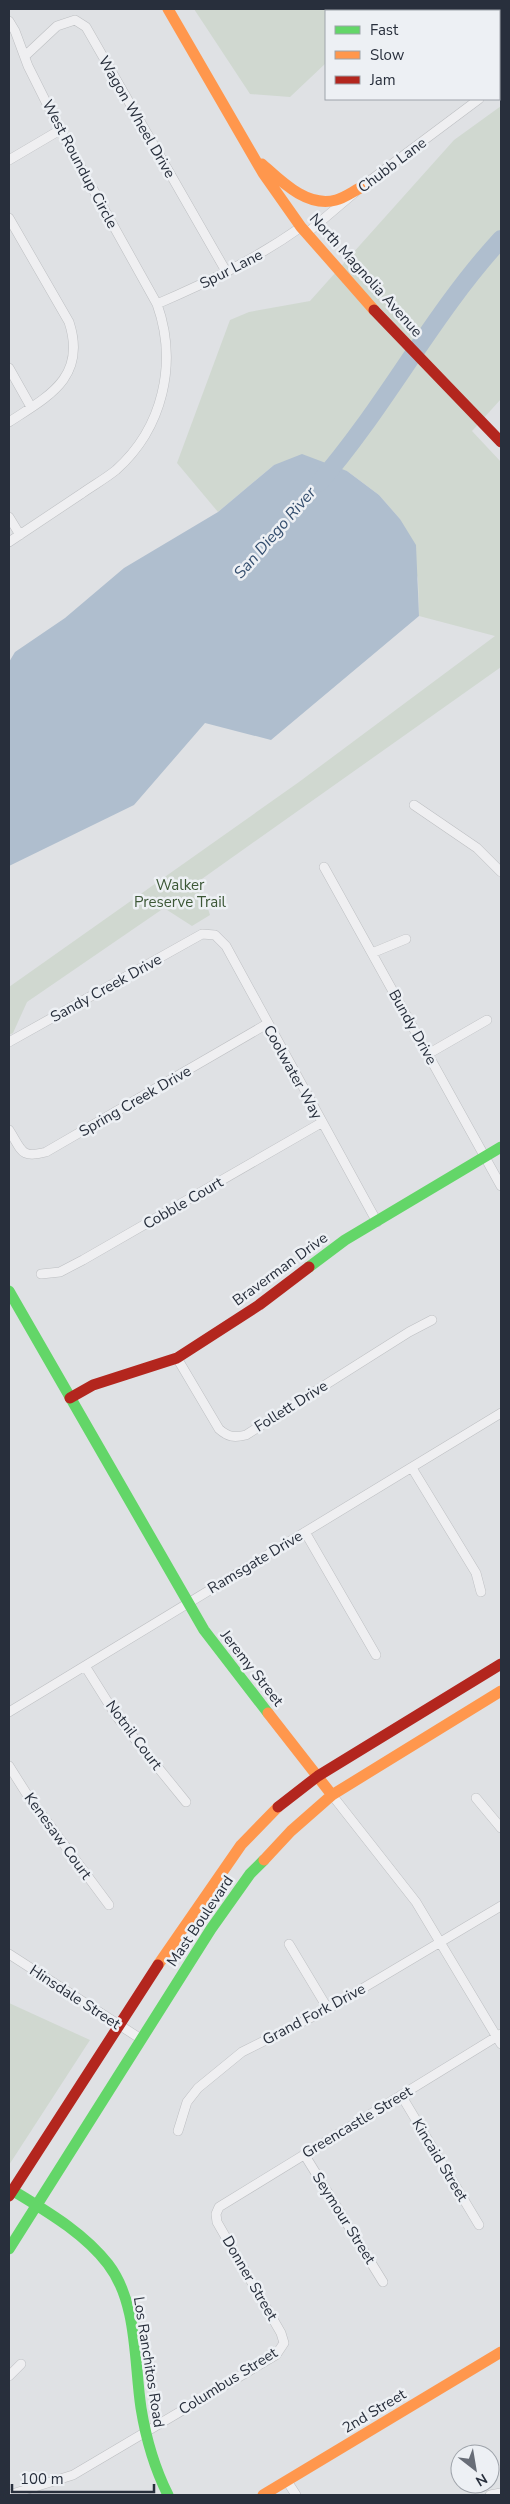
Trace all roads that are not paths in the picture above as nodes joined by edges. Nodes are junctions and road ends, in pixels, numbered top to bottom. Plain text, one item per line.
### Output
1 (168, 9) edge
2 (9, 21) edge
3 (24, 56) junction
4 (478, 100) edge
5 (60, 130) junction
6 (252, 154) junction
7 (9, 160) edge
8 (360, 188) junction
9 (9, 218) edge
10 (304, 230) junction
11 (227, 273) junction
12 (157, 304) junction
13 (9, 368) edge
14 (31, 407) junction
15 (9, 422) edge
16 (499, 439) edge
17 (9, 517) edge
18 (20, 535) junction
19 (9, 542) edge
20 (414, 805) dead end
21 (324, 867) dead end
22 (501, 872) edge
23 (202, 934) joint
24 (406, 939) dead end
25 (372, 953) junction
26 (487, 1020) dead end
27 (267, 1024) junction
28 (9, 1042) edge
29 (428, 1054) junction
30 (321, 1123) junction
31 (9, 1130) edge
32 (501, 1147) edge
33 (484, 1157) junction
34 (501, 1186) edge
35 (377, 1222) junction
36 (41, 1274) dead end
37 (9, 1292) edge
38 (432, 1320) dead end
39 (177, 1358) junction
40 (70, 1398) junction
41 (501, 1413) edge
42 (412, 1468) junction
43 (305, 1532) junction
44 (481, 1592) dead end
45 (188, 1604) junction
46 (376, 1655) dead end
47 (501, 1664) edge
48 (85, 1666) junction
49 (501, 1691) edge
50 (9, 1712) edge
51 (9, 1766) edge
52 (318, 1776) junction
53 (332, 1795) junction
54 (476, 1798) dead end
55 (186, 1802) dead end
56 (501, 1828) edge
57 (109, 1905) dead end
58 (501, 1906) edge
59 (441, 1942) junction
60 (289, 1944) dead end
61 (9, 1954) edge
62 (328, 2009) junction
63 (120, 2026) junction
64 (500, 2038) edge
65 (141, 2039) junction
66 (401, 2095) junction
67 (178, 2131) dead end
68 (304, 2154) junction
69 (11, 2193) edge
70 (36, 2206) junction
71 (216, 2214) joint
72 (479, 2224) dead end
73 (9, 2249) edge
74 (383, 2282) dead end
75 (284, 2342) joint
76 (501, 2352) edge
77 (21, 2364) dead end
78 (9, 2376) edge
79 (145, 2432) junction
80 (287, 2481) junction
81 (501, 2493) edge
82 (9, 2495) edge
83 (168, 2495) edge
84 (263, 2495) edge
85 (296, 2495) edge
86 (490, 2495) edge

1 - 6 street, North Magnolia Avenue
2 - 3 street, West Roundup Circle
3 - 5 street, West Roundup Circle
3 - 11 street, Wagon Wheel Drive
4 - 8 street, Chubb Lane
5 - 7 street
5 - 12 street, West Roundup Circle
6 - 8 street
6 - 10 street, North Magnolia Avenue
8 - 10 street, Chubb Lane
9 - 14 street
10 - 11 street, Spur Lane
10 - 16 street, North Magnolia Avenue
11 - 12 street, Spur Lane
12 - 18 street, West Roundup Circle
13 - 14 street
14 - 15 street
17 - 18 street
18 - 19 street, West Roundup Circle
20 - 22 street
21 - 25 street, Bundy Drive
23 - 27 street, Coolwater Way
23 - 28 street, Sandy Creek Drive
24 - 25 street
25 - 29 street, Bundy Drive
26 - 29 street
27 - 30 street, Coolwater Way
27 - 31 street, Spring Creek Drive
29 - 33 street, Bundy Drive
30 - 35 street, Coolwater Way
30 - 36 street, Cobble Court
32 - 33 street, Braverman Drive
33 - 34 street, Bundy Drive
33 - 35 street, Braverman Drive
35 - 39 street, Braverman Drive
37 - 40 street, Jeremy Street
38 - 39 street, Follett Drive
39 - 40 street, Braverman Drive
40 - 45 street, Jeremy Street
41 - 42 street, Ramsgate Drive
42 - 43 street, Ramsgate Drive
42 - 44 street
43 - 45 street, Ramsgate Drive
43 - 46 street
45 - 48 street, Ramsgate Drive
45 - 52 street, Jeremy Street
47 - 52 street, Mast Boulevard
48 - 50 street, Ramsgate Drive
48 - 55 street, Notnil Court
49 - 53 street, Mast Boulevard
51 - 57 street, Kenesaw Court
52 - 53 street, Jeremy Street
52 - 63 street, Mast Boulevard
53 - 59 street, Jeremy Street
53 - 65 street, Mast Boulevard
54 - 56 street
58 - 59 street, Grand Fork Drive
59 - 62 street, Grand Fork Drive
59 - 64 street, Jeremy Street
60 - 62 street
61 - 63 street, Hinsdale Street
62 - 67 street, Grand Fork Drive
63 - 65 street, Hinsdale Street
63 - 69 street, Mast Boulevard
64 - 66 street, Greencastle Street
65 - 70 street, Mast Boulevard
66 - 68 street, Greencastle Street
66 - 72 street, Kincaid Street
68 - 71 street, Greencastle Street
68 - 74 street, Seymour Street
69 - 70 street, Los Ranchitos Road
70 - 73 street, Mast Boulevard
70 - 79 street, Los Ranchitos Road
71 - 75 street, Donner Street
75 - 79 street, Columbus Street
76 - 80 street, 2nd Street
77 - 78 street
79 - 82 street, Columbus Street
79 - 83 street, Los Ranchitos Road
80 - 84 street, 2nd Street
80 - 85 street
81 - 86 street

